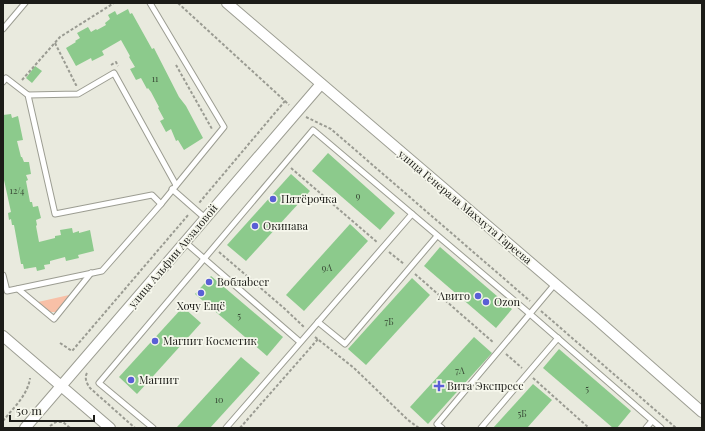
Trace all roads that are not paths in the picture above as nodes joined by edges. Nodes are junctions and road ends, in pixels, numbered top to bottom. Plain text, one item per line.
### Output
1 (25, 3) edge
2 (150, 3) edge
3 (227, 3) edge
4 (3, 30) edge
5 (3, 82) edge
6 (321, 84) junction
7 (28, 96) junction
8 (174, 187) junction
9 (161, 204) junction
10 (412, 214) junction
11 (205, 218) junction
12 (437, 236) junction
13 (185, 242) junction
14 (204, 259) junction
15 (92, 273) junction
16 (3, 275) edge
17 (555, 284) junction
18 (18, 289) junction
19 (530, 314) junction
20 (318, 322) junction
21 (3, 336) edge
22 (558, 338) junction
23 (300, 342) junction
24 (60, 387) junction
25 (702, 412) edge
26 (652, 421) junction
27 (25, 428) edge
28 (110, 428) edge
29 (153, 428) edge
30 (226, 428) edge
31 (442, 428) edge
32 (482, 428) edge
33 (646, 428) edge
34 (661, 428) edge

1 - 4 lane
2 - 8 lane
3 - 6 street, улица Генерала Махмута Гареева
5 - 7 lane
6 - 11 street, улица Альфии Авзаловой
6 - 17 street, улица Генерала Махмута Гареева
7 - 8 lane
7 - 9 lane
8 - 9 lane
8 - 11 lane
9 - 15 lane
10 - 12 lane
10 - 14 lane
10 - 20 lane
11 - 13 street, улица Альфии Авзаловой
12 - 19 lane
12 - 20 lane
13 - 14 lane
13 - 24 street, улица Альфии Авзаловой
14 - 23 lane
14 - 29 lane
15 - 18 lane
15 - 18 lane
16 - 18 lane
17 - 19 lane
17 - 25 street, улица Генерала Махмута Гареева
19 - 22 lane
19 - 31 lane
20 - 23 lane
21 - 24 street
22 - 26 lane
22 - 32 lane
23 - 30 lane
24 - 27 street, улица Альфии Авзаловой
24 - 28 street
26 - 33 lane
26 - 34 lane

